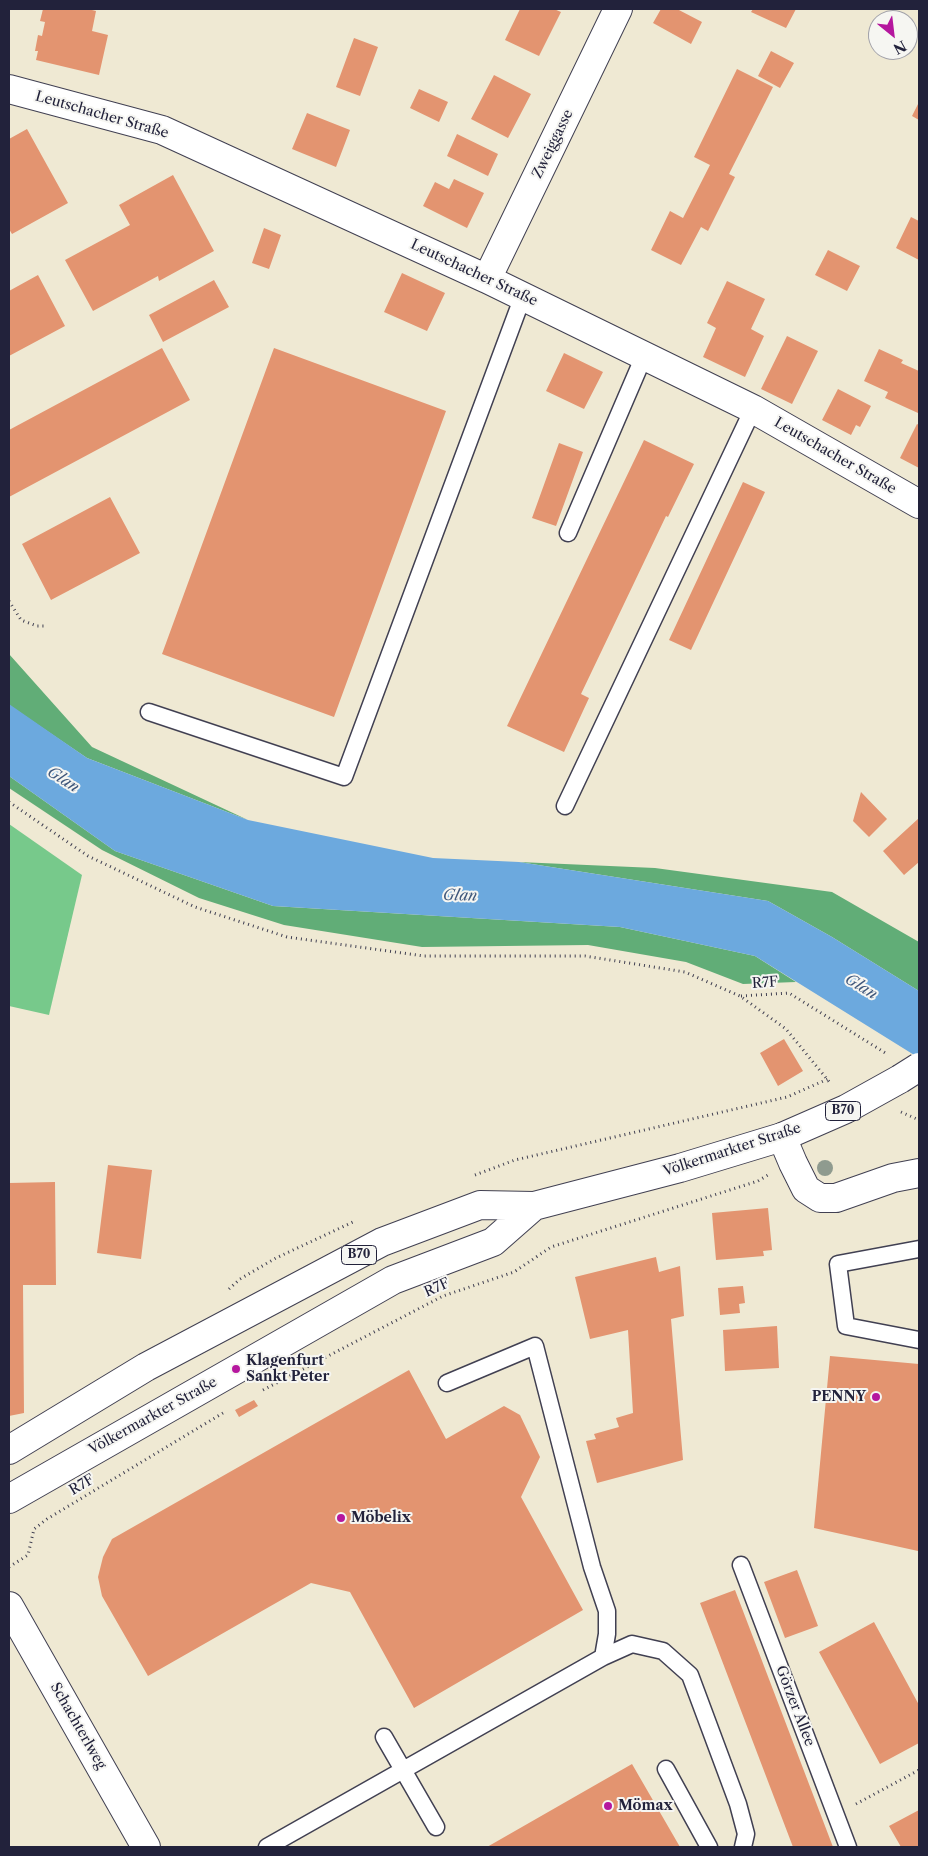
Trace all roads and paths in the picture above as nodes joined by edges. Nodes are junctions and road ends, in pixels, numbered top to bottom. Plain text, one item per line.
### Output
1 (618, 9) edge
2 (9, 88) edge
3 (487, 279) junction
4 (523, 296) junction
5 (644, 356) junction
6 (753, 409) junction
7 (919, 504) edge
8 (568, 533) dead end
9 (9, 601) edge
10 (47, 626) dead end
11 (149, 712) dead end
12 (9, 802) edge
13 (565, 806) dead end
14 (740, 996) junction
15 (905, 1068) edge
16 (828, 1079) dead end
17 (900, 1112) dead end
18 (919, 1120) edge
19 (782, 1137) junction
20 (793, 1163) junction
21 (919, 1173) edge
22 (534, 1206) junction
23 (919, 1249) edge
24 (919, 1340) edge
25 (447, 1383) dead end
26 (256, 1394) dead end
27 (226, 1411) dead end
28 (9, 1450) edge
29 (9, 1499) edge
30 (741, 1565) dead end
31 (9, 1567) edge
32 (9, 1606) edge
33 (603, 1657) junction
34 (384, 1737) dead end
35 (666, 1769) dead end
36 (919, 1770) edge
37 (403, 1771) junction
38 (836, 1816) junction
39 (436, 1827) dead end
40 (146, 1847) edge
41 (267, 1847) edge
42 (709, 1847) edge
43 (743, 1847) edge
44 (848, 1847) edge

1 - 3 street, Zweiggasse
2 - 3 street, Leutschacher Straße
3 - 4 street, Leutschacher Straße
4 - 5 street, Leutschacher Straße
4 - 11 lane
5 - 6 street, Leutschacher Straße
5 - 8 lane
6 - 7 street, Leutschacher Straße
6 - 13 lane
9 - 10 path
12 - 14 path
14 - 15 path, R7F
14 - 16 path, R7F
15 - 19 street, Völkermarkter Straße / B70
17 - 18 path
19 - 20 street
19 - 22 street, Völkermarkter Straße / B70
20 - 21 street
20 - 26 path, R7F
22 - 28 street, Völkermarkter Straße / B70
22 - 29 street, Völkermarkter Straße / B70
23 - 24 lane
25 - 33 lane
27 - 31 path, R7F
30 - 38 lane, Görzer Allee
32 - 40 street, Schachterlweg
33 - 37 lane
33 - 43 lane
34 - 37 lane
35 - 42 lane
36 - 38 path
37 - 39 lane
37 - 41 lane
38 - 44 lane, Görzer Allee

